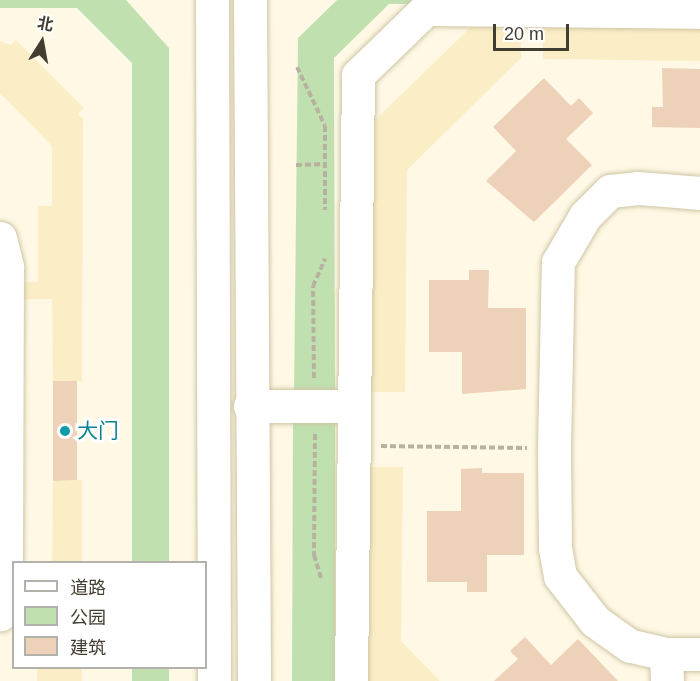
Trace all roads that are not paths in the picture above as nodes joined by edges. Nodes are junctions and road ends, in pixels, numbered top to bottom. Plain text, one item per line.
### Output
1 (212, 0) edge
2 (250, 0) edge
3 (700, 12) edge
4 (700, 193) edge
5 (0, 238) edge
6 (250, 406) junction
7 (354, 406) junction
8 (0, 614) edge
9 (700, 654) edge
10 (667, 667) edge
11 (214, 681) edge
12 (254, 681) edge
13 (351, 681) edge

1 - 11 main road
2 - 6 main road
3 - 7 main road
4 - 10 main road
5 - 8 main road
6 - 7 main road
6 - 12 main road
7 - 13 main road
9 - 10 main road

